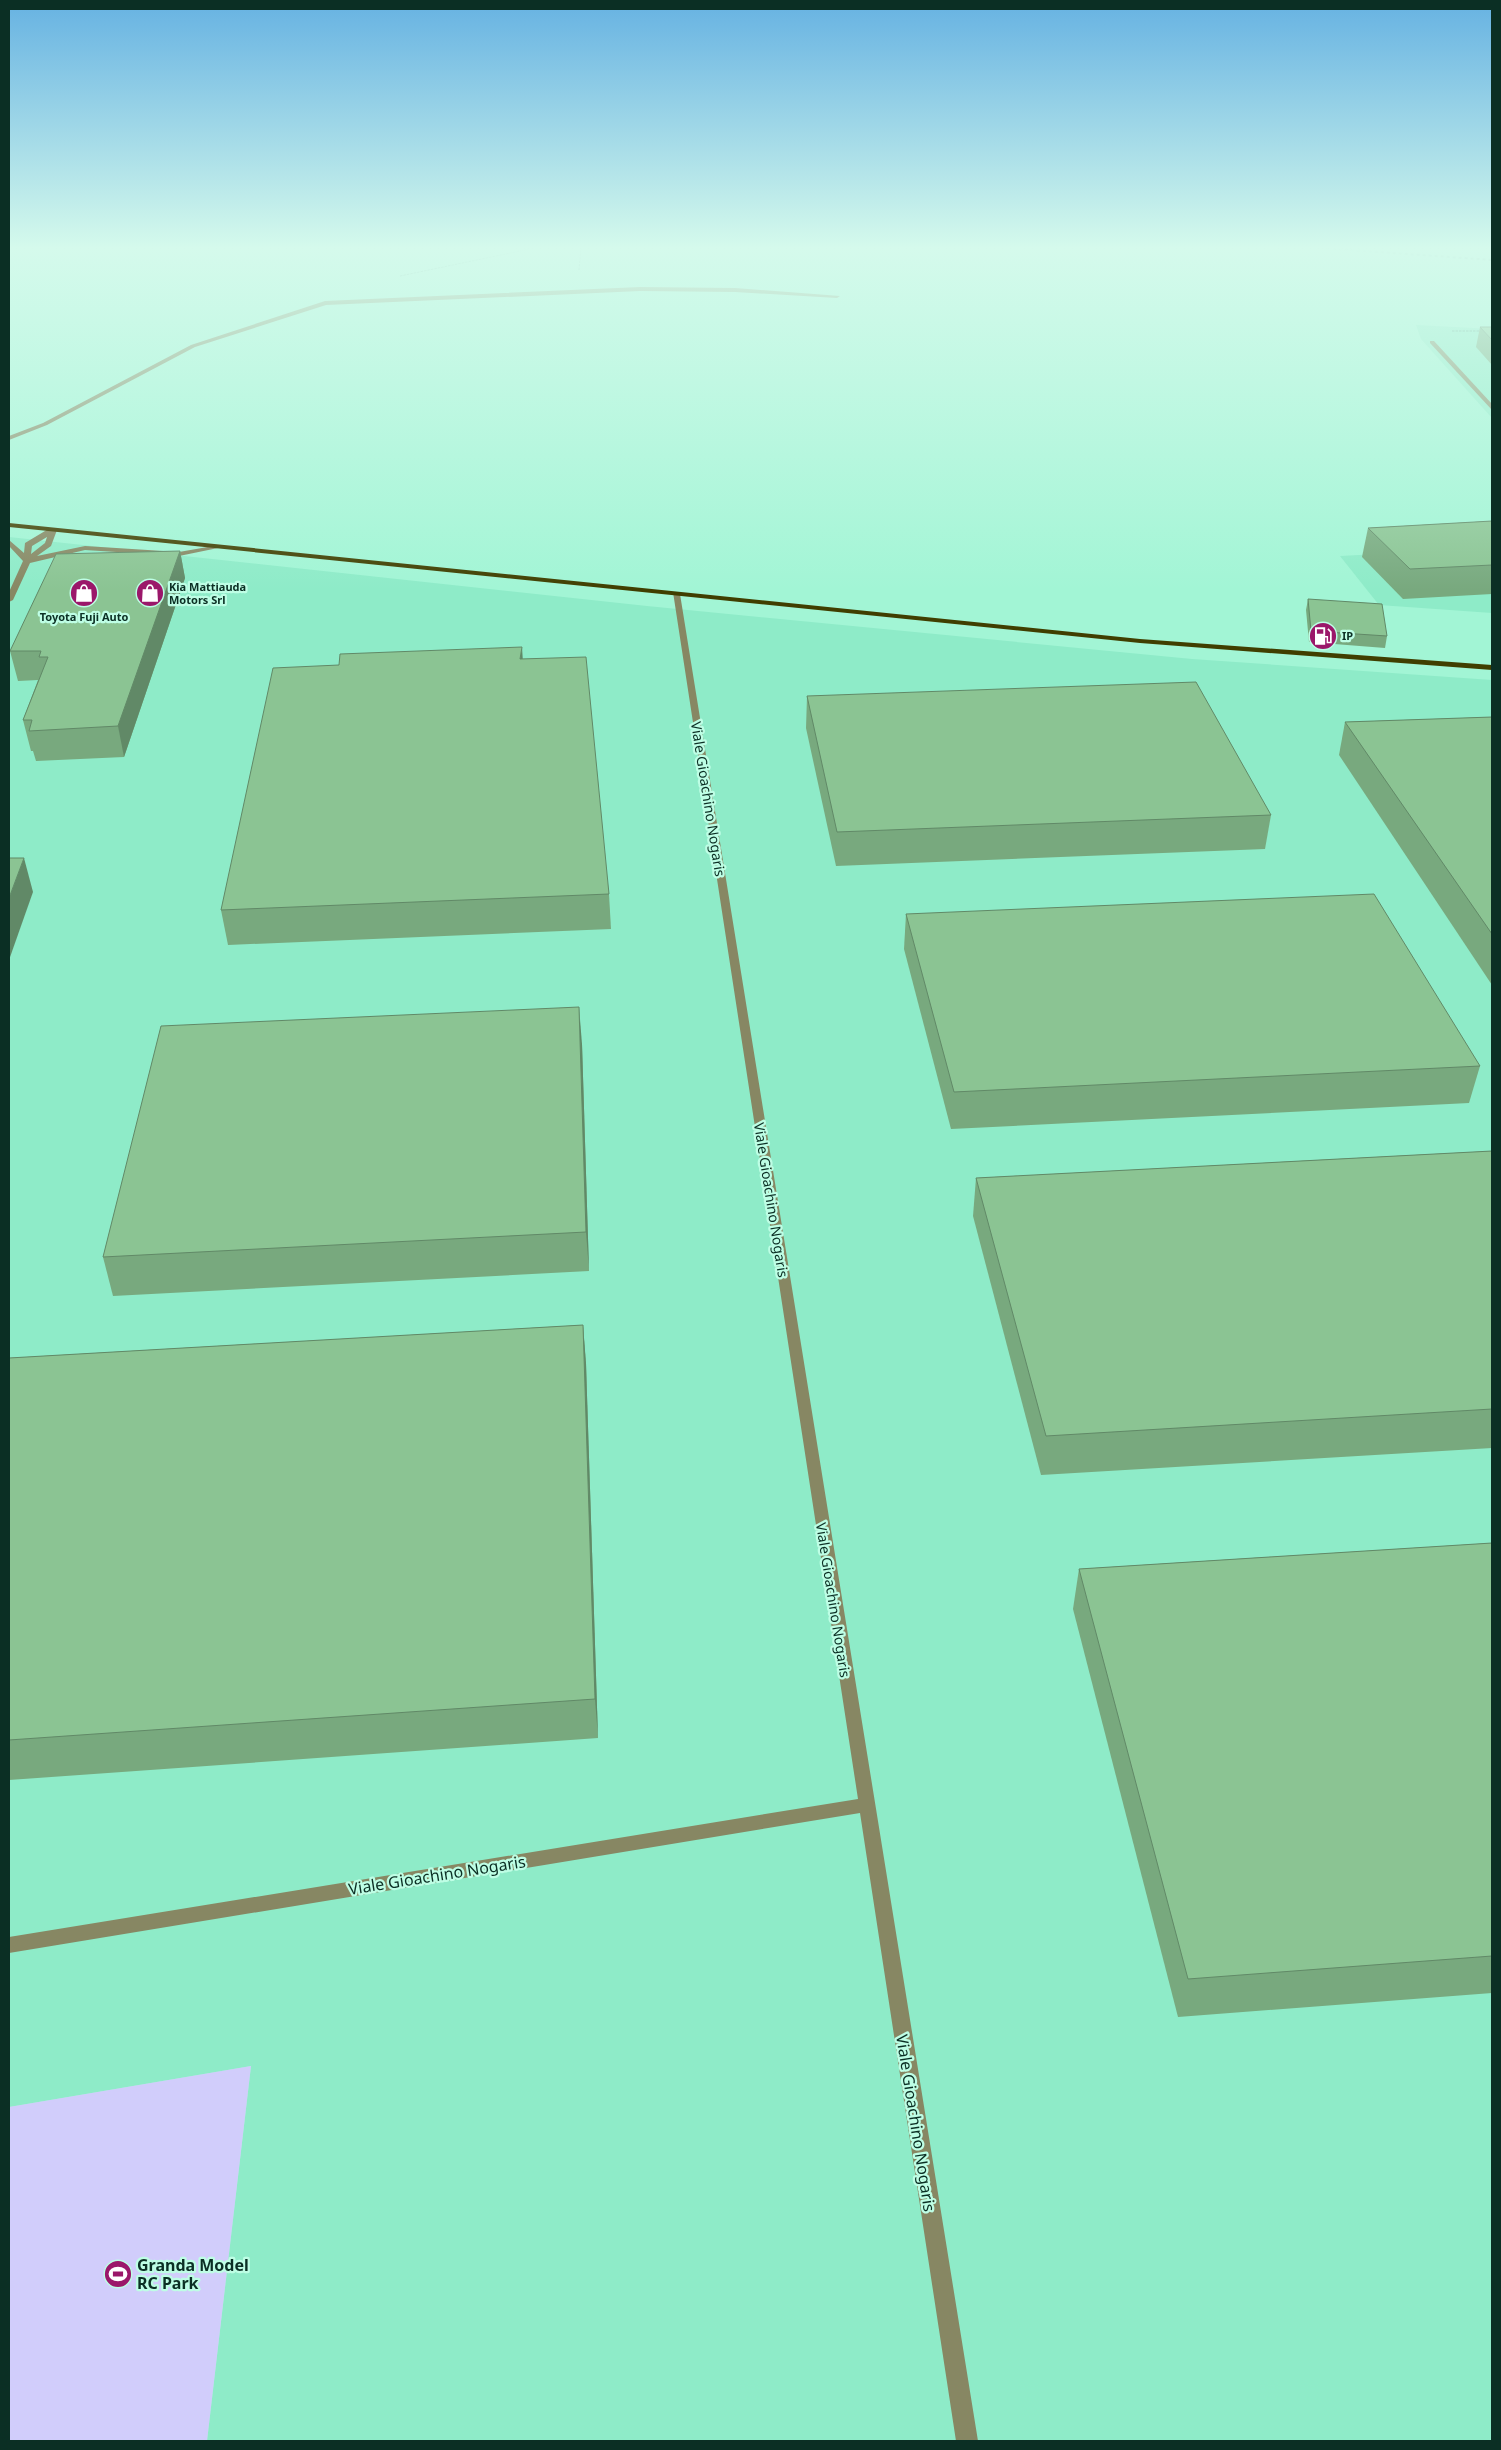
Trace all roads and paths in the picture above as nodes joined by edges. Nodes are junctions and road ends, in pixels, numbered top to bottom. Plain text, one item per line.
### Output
1 (164, 361) edge
2 (1450, 361) edge
3 (1492, 408) edge
4 (9, 438) edge
5 (9, 525) edge
6 (52, 530) junction
7 (9, 542) edge
8 (219, 547) junction
9 (27, 561) junction
10 (676, 594) junction
11 (9, 600) edge
12 (1492, 668) edge
13 (866, 1805) junction
14 (9, 1945) edge
15 (967, 2441) edge

1 - 4 street
2 - 3 street
5 - 6 main road
6 - 8 main road
6 - 9 street
6 - 9 street
7 - 9 street
8 - 9 street
8 - 10 main road
9 - 11 street
10 - 12 main road
10 - 13 street, Viale Gioachino Nogaris
13 - 14 street, Viale Gioachino Nogaris
13 - 15 street, Viale Gioachino Nogaris

